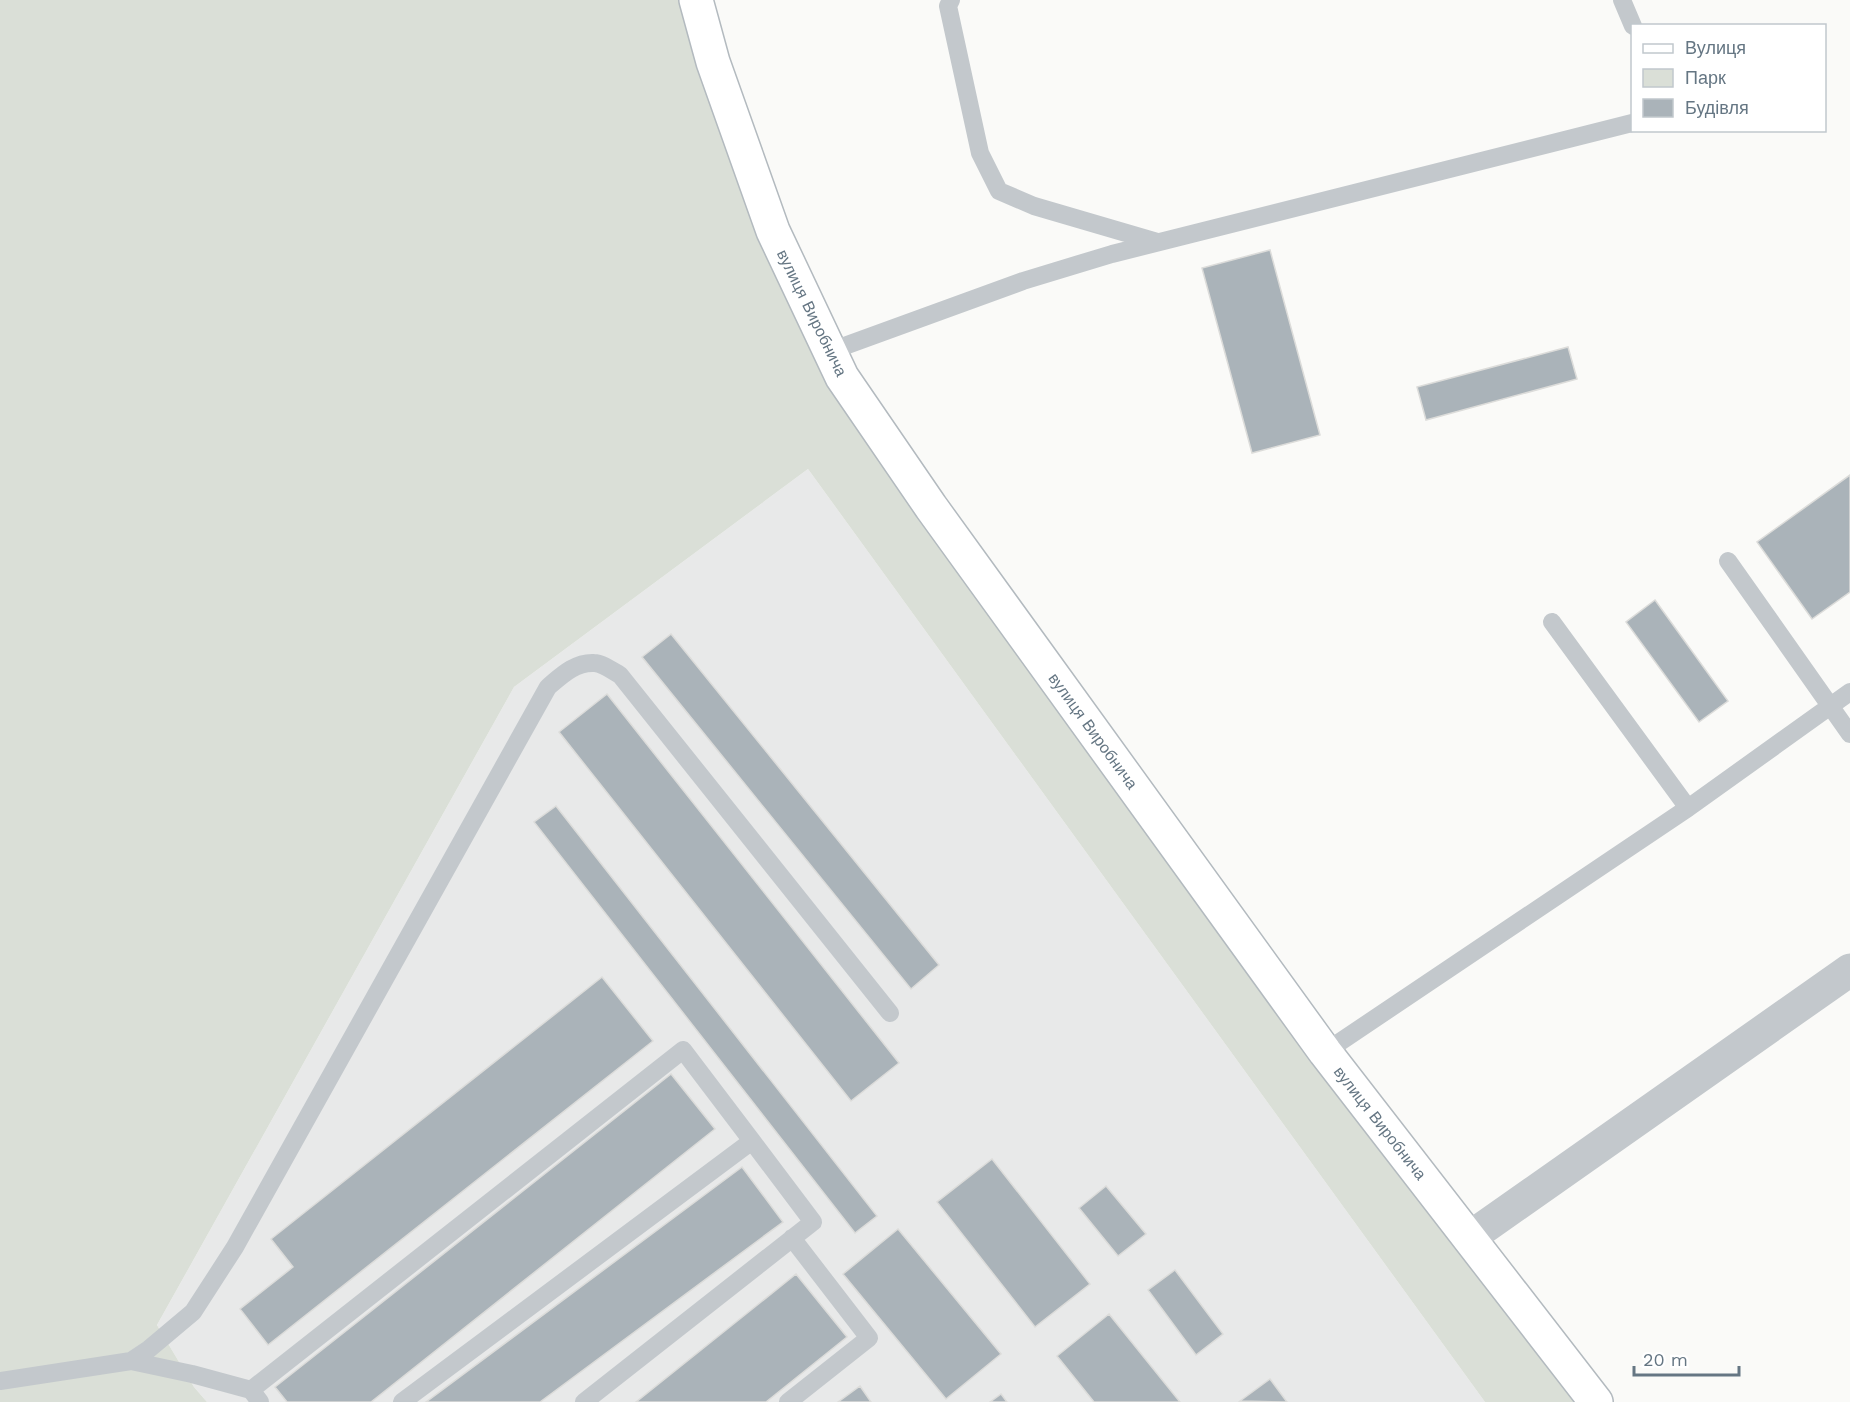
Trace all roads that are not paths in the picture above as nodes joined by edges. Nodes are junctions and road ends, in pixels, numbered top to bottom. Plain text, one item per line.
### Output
1 (696, 0) edge
2 (951, 0) edge
3 (1623, 0) edge
4 (1632, 24) edge
5 (1631, 123) edge
6 (1159, 242) junction
7 (828, 352) junction
8 (1728, 561) dead end
9 (1552, 622) dead end
10 (1850, 692) edge
11 (1830, 707) junction
12 (1850, 734) edge
13 (1688, 808) junction
14 (1850, 970) edge
15 (890, 1013) dead end
16 (1324, 1052) junction
17 (752, 1141) junction
18 (792, 1238) junction
19 (1469, 1238) junction
20 (131, 1361) junction
21 (0, 1381) edge
22 (255, 1396) edge
23 (402, 1402) edge
24 (584, 1402) edge
25 (788, 1402) edge
26 (1596, 1402) edge

1 - 7 street, вулиця Виробнича
2 - 6 lane
3 - 4 lane
5 - 6 lane
6 - 7 lane
7 - 16 street, вулиця Виробнича
8 - 11 lane
9 - 13 lane
10 - 11 lane
11 - 12 lane
11 - 13 lane
13 - 16 lane
14 - 19 street
15 - 20 lane
16 - 19 street, вулиця Виробнича
17 - 18 lane
17 - 22 lane
17 - 23 lane
18 - 24 lane
18 - 25 lane
19 - 26 street, вулиця Виробнича
20 - 21 lane
20 - 22 lane

